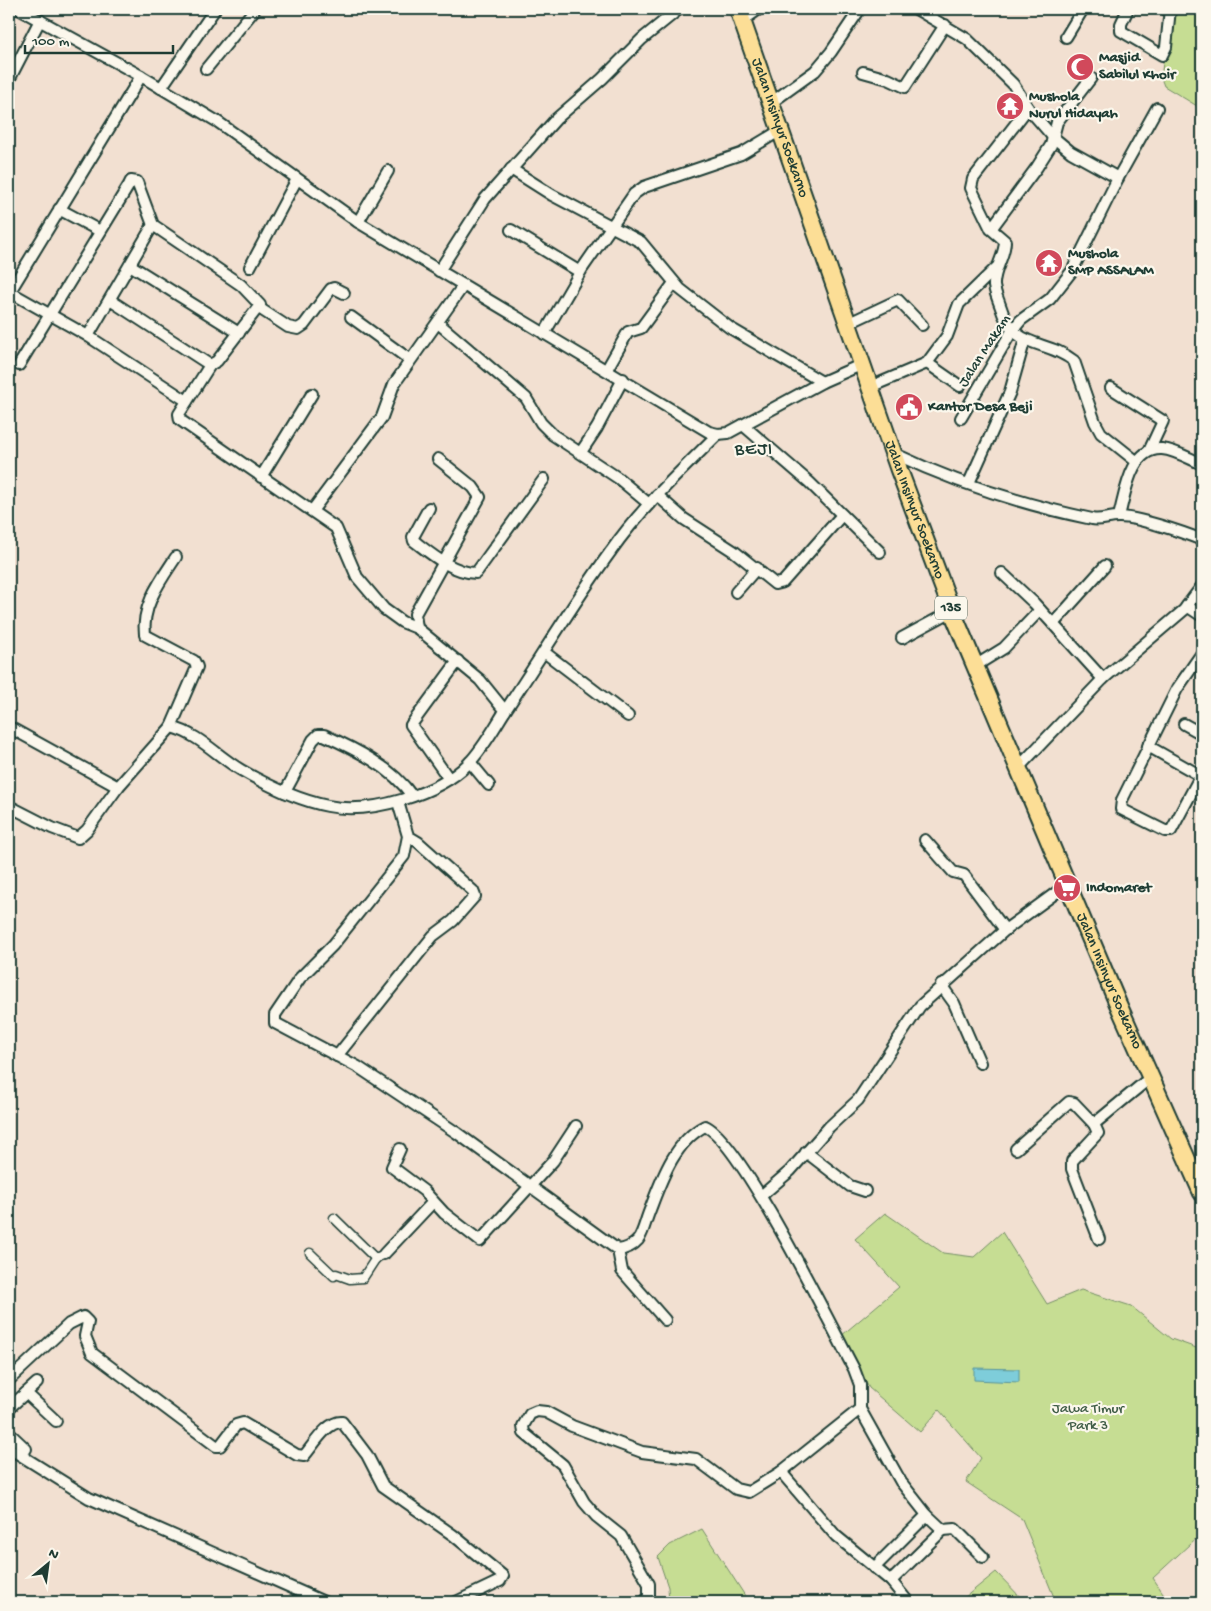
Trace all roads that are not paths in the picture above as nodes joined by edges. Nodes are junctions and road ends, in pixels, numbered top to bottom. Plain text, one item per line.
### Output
1 (19, 9) edge
2 (215, 9) edge
3 (255, 9) edge
4 (759, 9) edge
5 (860, 9) edge
6 (916, 9) edge
7 (1083, 9) edge
8 (1128, 9) edge
9 (1170, 9) edge
10 (672, 11) edge
11 (36, 15) edge
12 (740, 15) edge
13 (945, 25) junction
14 (1066, 37) dead end
15 (12, 67) edge
16 (206, 69) dead end
17 (863, 72) dead end
18 (142, 76) junction
19 (1091, 78) dead end
20 (9, 80) edge
21 (161, 88) junction
22 (772, 102) junction
23 (1028, 108) junction
24 (1158, 108) dead end
25 (781, 130) junction
26 (1053, 137) junction
27 (511, 169) junction
28 (388, 171) dead end
29 (1118, 178) junction
30 (297, 179) junction
31 (58, 209) junction
32 (358, 222) junction
33 (152, 225) junction
34 (613, 227) junction
35 (990, 229) junction
36 (511, 230) dead end
37 (100, 231) junction
38 (130, 265) junction
39 (250, 267) dead end
40 (996, 268) junction
41 (439, 272) junction
42 (580, 272) junction
43 (674, 283) junction
44 (463, 286) junction
45 (9, 293) edge
46 (344, 293) dead end
47 (110, 300) junction
48 (259, 308) junction
49 (49, 315) junction
50 (351, 317) dead end
51 (438, 323) junction
52 (848, 323) junction
53 (922, 325) dead end
54 (1012, 331) junction
55 (239, 333) junction
56 (544, 334) junction
57 (88, 336) junction
58 (1025, 339) junction
59 (410, 360) junction
60 (927, 363) junction
61 (863, 364) junction
62 (19, 365) dead end
63 (210, 365) junction
64 (607, 369) junction
65 (623, 379) junction
66 (822, 382) junction
67 (960, 386) dead end
68 (870, 387) junction
69 (1110, 388) dead end
70 (312, 394) dead end
71 (187, 401) junction
72 (961, 418) dead end
73 (743, 425) junction
74 (718, 434) junction
75 (1149, 451) junction
76 (581, 452) junction
77 (893, 453) junction
78 (438, 459) dead end
79 (1136, 461) junction
80 (1202, 464) edge
81 (261, 476) junction
82 (544, 479) dead end
83 (969, 482) junction
84 (657, 495) junction
85 (649, 504) junction
86 (429, 508) dead end
87 (312, 511) junction
88 (842, 516) junction
89 (1119, 516) junction
90 (1202, 540) edge
91 (880, 552) dead end
92 (176, 557) dead end
93 (444, 562) junction
94 (1105, 566) dead end
95 (757, 568) junction
96 (1002, 573) dead end
97 (1202, 586) edge
98 (736, 592) dead end
99 (1187, 606) junction
100 (1040, 610) junction
101 (952, 612) junction
102 (1202, 616) edge
103 (1054, 624) junction
104 (417, 628) junction
105 (902, 638) dead end
106 (544, 652) junction
107 (1202, 653) edge
108 (458, 661) junction
109 (975, 666) junction
110 (1103, 679) junction
111 (505, 711) junction
112 (628, 716) dead end
113 (1184, 724) dead end
114 (9, 727) edge
115 (171, 727) junction
116 (1202, 734) edge
117 (1148, 746) junction
118 (470, 762) junction
119 (1019, 767) junction
120 (1202, 774) edge
121 (449, 779) junction
122 (489, 785) dead end
123 (118, 787) junction
124 (285, 792) junction
125 (412, 796) junction
126 (398, 802) junction
127 (9, 806) edge
128 (408, 836) junction
129 (925, 840) dead end
130 (1068, 884) junction
131 (1005, 930) junction
132 (941, 985) junction
133 (337, 1056) junction
134 (980, 1063) dead end
135 (1151, 1077) junction
136 (1094, 1124) junction
137 (576, 1126) dead end
138 (400, 1149) dead end
139 (1016, 1149) dead end
140 (806, 1152) junction
141 (531, 1186) junction
142 (865, 1191) dead end
143 (1202, 1193) edge
144 (761, 1196) junction
145 (433, 1202) junction
146 (334, 1218) dead end
147 (1099, 1239) dead end
148 (618, 1250) junction
149 (310, 1253) dead end
150 (380, 1256) junction
151 (664, 1320) dead end
152 (9, 1380) edge
153 (37, 1384) dead end
154 (26, 1393) junction
155 (9, 1408) edge
156 (860, 1409) junction
157 (56, 1421) dead end
158 (9, 1433) edge
159 (9, 1448) edge
160 (26, 1449) dead end
161 (781, 1472) junction
162 (927, 1515) junction
163 (943, 1530) junction
164 (984, 1557) dead end
165 (874, 1568) junction
166 (891, 1581) junction
167 (324, 1602) edge
168 (456, 1602) edge
169 (644, 1602) edge
170 (908, 1602) edge

1 - 11 street
2 - 21 street
3 - 16 street
4 - 12 street
5 - 22 street
6 - 13 street
7 - 14 street
8 - 9 street
10 - 27 street
11 - 15 street
11 - 18 street
12 - 22 main road, Jalan Insinyur Soekarno / 135
13 - 17 street
13 - 23 street
15 - 20 street
18 - 21 street
18 - 31 street
19 - 26 street
21 - 30 street
22 - 25 main road, Jalan Insinyur Soekarno / 135
23 - 26 street
23 - 35 street
24 - 29 street, Jalan Makam
25 - 34 street
25 - 52 main road, Jalan Insinyur Soekarno / 135
26 - 29 street
26 - 35 street
27 - 34 street
27 - 41 street
28 - 32 street
29 - 54 street, Jalan Makam
30 - 32 street
30 - 39 street
31 - 37 street
31 - 45 street
32 - 41 street
33 - 37 street
33 - 38 street
33 - 48 street
34 - 42 street
34 - 43 street
35 - 40 street
36 - 42 street
37 - 49 street
38 - 47 street
38 - 55 street
40 - 54 street
40 - 60 street
41 - 44 street
42 - 56 street
43 - 64 street
43 - 66 street
44 - 51 street
44 - 56 street
45 - 49 street
46 - 48 street
47 - 57 street
47 - 63 street
48 - 55 street
49 - 57 street
49 - 62 street
50 - 59 street
51 - 59 street
51 - 76 street
52 - 53 street
52 - 61 main road, Jalan Insinyur Soekarno / 135
54 - 58 street
54 - 72 street, Jalan Makam
55 - 63 street
56 - 64 street
57 - 71 street
58 - 79 street
58 - 83 street
59 - 87 street
60 - 67 street
60 - 68 street
61 - 66 street
61 - 68 main road, Jalan Insinyur Soekarno / 135
63 - 71 street
64 - 65 street
65 - 74 street
65 - 76 street
66 - 73 street
68 - 77 main road, Jalan Insinyur Soekarno / 135
69 - 75 street
70 - 81 street
71 - 81 street
73 - 74 street
73 - 88 street
74 - 84 street
75 - 79 street
75 - 80 street
76 - 85 street
77 - 83 street
77 - 101 main road, Jalan Insinyur Soekarno / 135
78 - 93 street
79 - 89 street
81 - 87 street
82 - 93 street
83 - 89 street
84 - 85 street
84 - 95 street
85 - 106 street
86 - 93 street
87 - 104 street
88 - 91 street
88 - 95 street
89 - 90 street
92 - 115 street
93 - 104 street
94 - 103 street
95 - 98 street
96 - 100 street
97 - 99 street
99 - 102 street
99 - 110 street
100 - 103 street
100 - 109 street
101 - 105 street
101 - 109 main road, Jalan Insinyur Soekarno / 135
103 - 110 street
104 - 108 street
106 - 111 street
106 - 112 street
107 - 117 street
108 - 111 street
108 - 121 street
109 - 119 main road, Jalan Insinyur Soekarno / 135
110 - 119 street
111 - 118 street
113 - 116 street
114 - 123 street
115 - 123 street
115 - 124 street
117 - 120 street
117 - 120 street
118 - 121 street
118 - 122 street
119 - 130 main road, Jalan Insinyur Soekarno / 135
121 - 125 street
123 - 127 street
124 - 125 street
124 - 126 street
125 - 126 street
126 - 128 street
128 - 133 street
128 - 133 street
129 - 131 street
130 - 131 street
130 - 135 main road, Jalan Insinyur Soekarno / 135
131 - 132 street
132 - 134 street
132 - 140 street
133 - 141 street
135 - 136 street
135 - 143 main road, Jalan Insinyur Soekarno / 135
136 - 139 street
136 - 147 street
137 - 141 street
138 - 145 street
140 - 142 street
140 - 144 street
141 - 145 street
141 - 148 street
144 - 148 street
144 - 156 street
145 - 150 street
146 - 150 street
148 - 151 street
149 - 150 street
152 - 168 street
153 - 154 street
154 - 155 street
154 - 157 street
156 - 161 street
156 - 162 street
158 - 160 street
159 - 167 street
161 - 165 street
161 - 169 street
162 - 163 street
162 - 165 street
163 - 164 street
163 - 166 street
165 - 166 street
166 - 170 street

